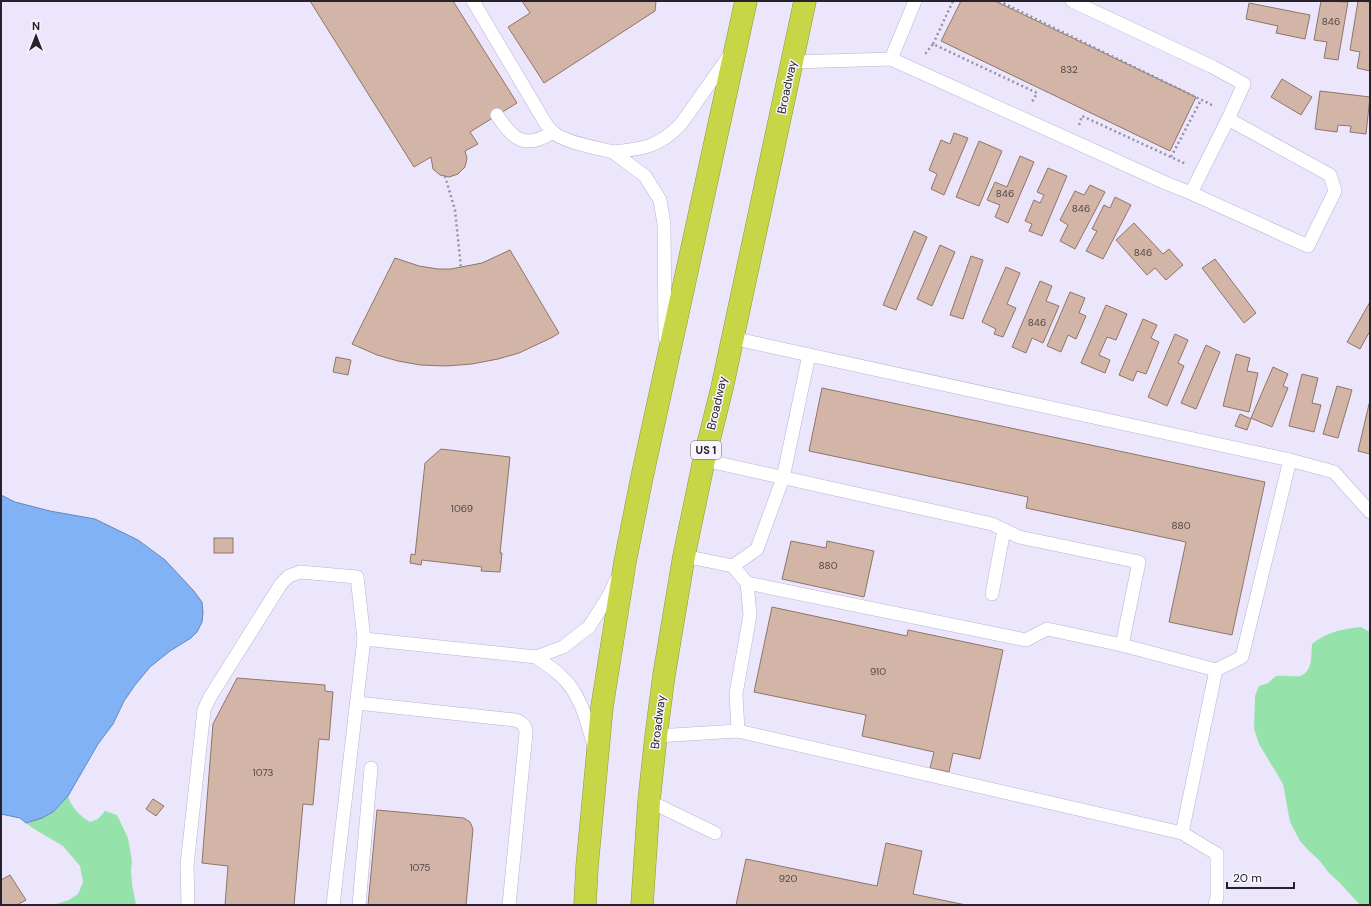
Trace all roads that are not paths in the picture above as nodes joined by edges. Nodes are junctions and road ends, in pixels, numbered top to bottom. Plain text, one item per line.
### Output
1 (473, 1) edge
2 (746, 1) edge
3 (805, 1) edge
4 (915, 1) edge
5 (1072, 1) edge
6 (736, 47) junction
7 (891, 59) junction
8 (793, 62) junction
9 (1224, 114) junction
10 (497, 115) dead end
11 (553, 132) junction
12 (613, 152) junction
13 (1191, 193) junction
14 (732, 338) junction
15 (809, 355) junction
16 (666, 371) junction
17 (704, 460) junction
18 (1290, 460) junction
19 (783, 478) junction
20 (1370, 512) edge
21 (1004, 530) junction
22 (684, 556) junction
23 (625, 562) junction
24 (733, 566) junction
25 (747, 583) junction
26 (992, 594) dead end
27 (364, 640) junction
28 (1122, 645) junction
29 (536, 657) junction
30 (1216, 670) junction
31 (357, 703) junction
32 (738, 732) junction
33 (656, 736) junction
34 (597, 756) junction
35 (371, 768) dead end
36 (649, 801) junction
37 (715, 833) dead end
38 (1182, 833) junction
39 (188, 905) edge
40 (333, 905) edge
41 (359, 905) edge
42 (509, 905) edge
43 (585, 905) edge
44 (642, 905) edge
45 (1215, 905) edge

1 - 11 lane
2 - 6 highway
3 - 8 highway, Broadway / US 1
4 - 7 lane
5 - 9 lane
6 - 12 lane
6 - 16 highway
7 - 8 lane
7 - 13 lane
8 - 14 highway, Broadway / US 1
9 - 13 lane
9 - 13 lane
10 - 11 lane
11 - 12 lane
12 - 16 lane
14 - 15 lane
14 - 17 highway, Broadway / US 1
15 - 18 lane
15 - 19 lane
16 - 23 highway
17 - 19 lane
17 - 22 highway, Broadway / US 1
18 - 20 lane
18 - 30 lane
19 - 21 lane
19 - 24 lane
21 - 26 lane
21 - 28 lane
22 - 24 lane
22 - 33 highway, Broadway / US 1
23 - 29 lane
23 - 34 highway
24 - 25 lane
25 - 28 lane
25 - 32 lane
27 - 29 lane
27 - 31 lane
27 - 39 lane
28 - 30 lane
29 - 34 lane
30 - 38 lane
31 - 40 lane
31 - 42 lane
32 - 33 lane
32 - 38 lane
33 - 36 highway, Broadway / US 1
34 - 43 highway
35 - 41 lane
36 - 37 lane
36 - 44 highway, Broadway / US 1
38 - 45 lane

